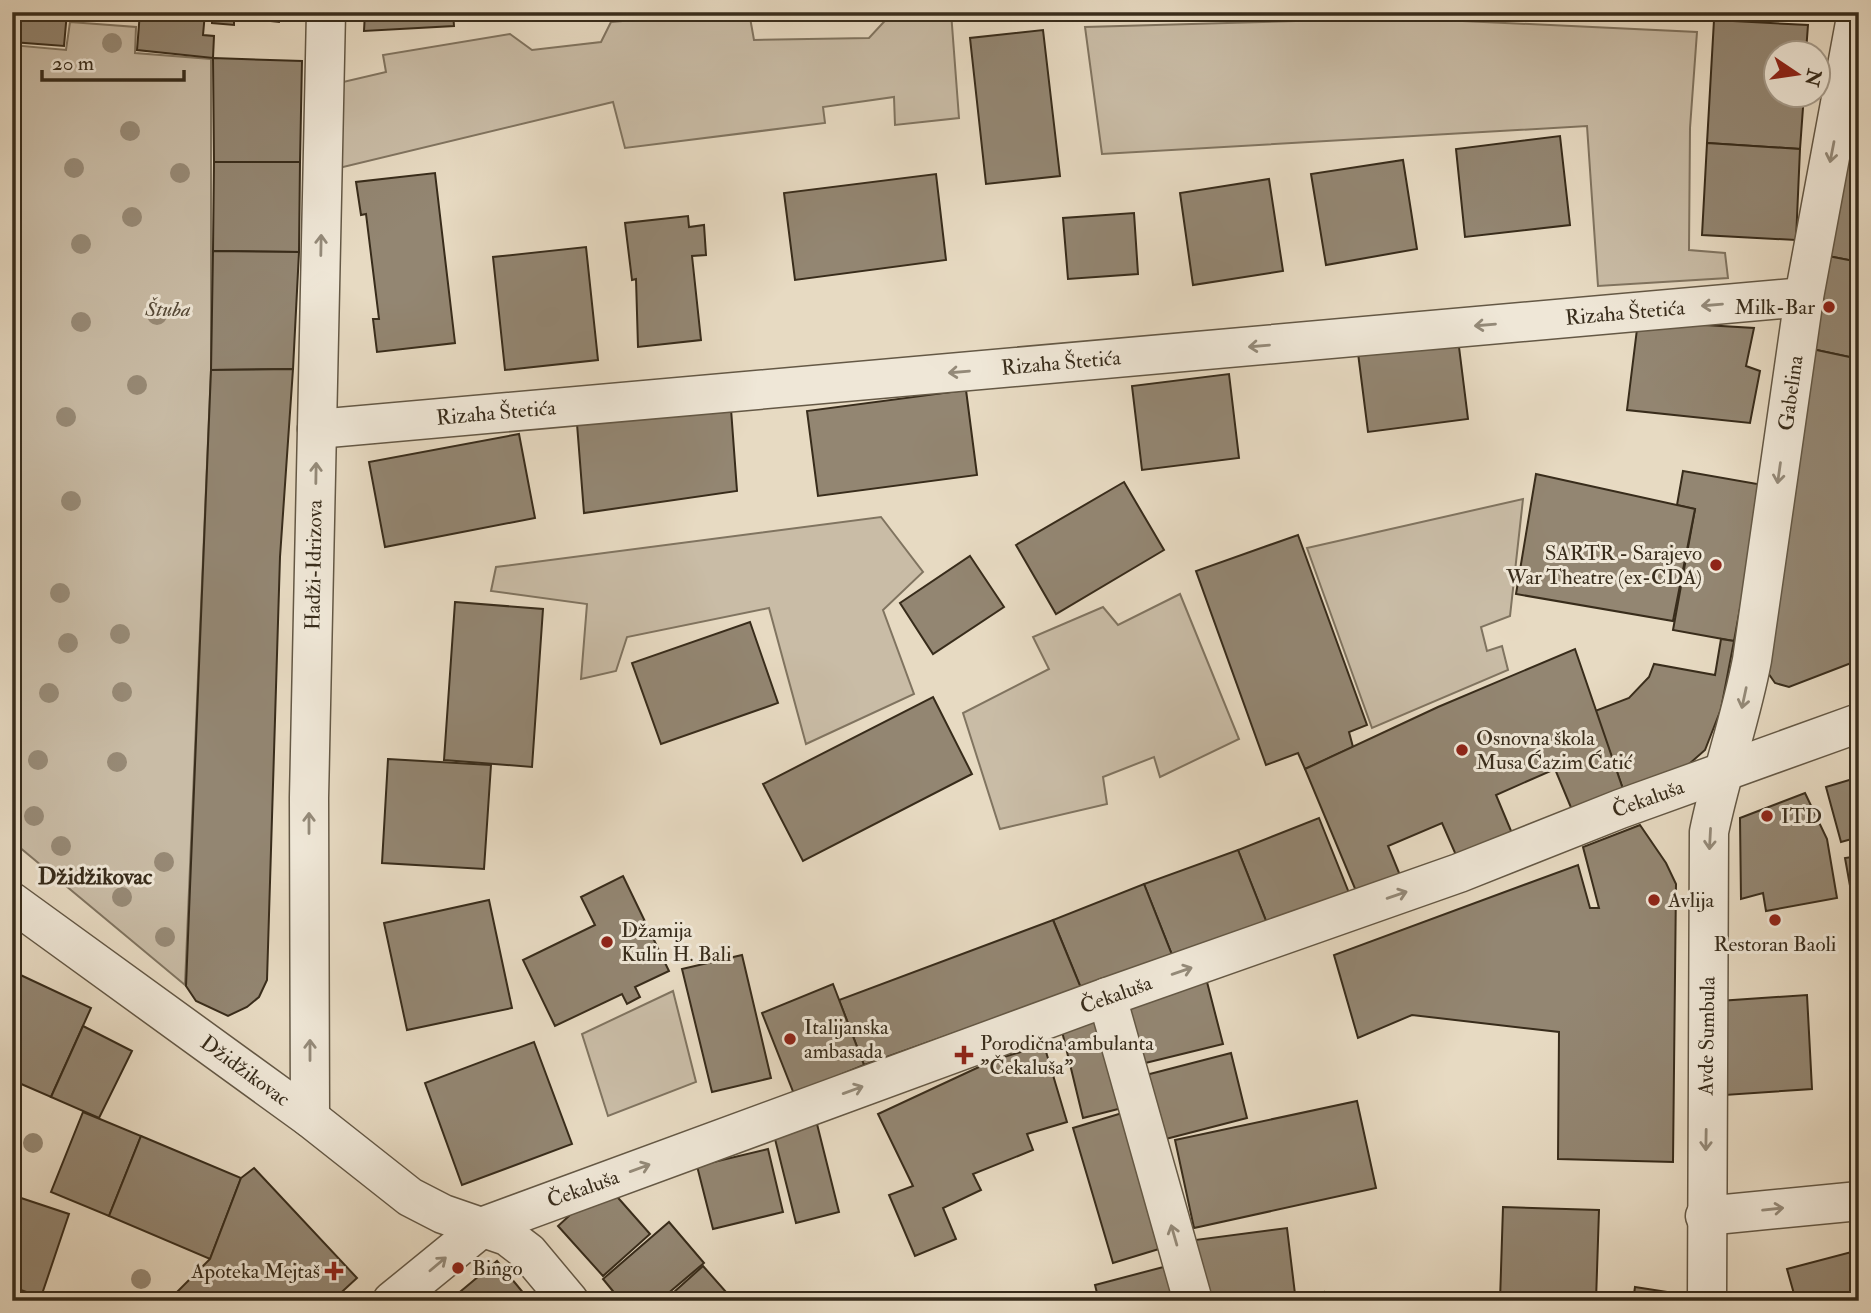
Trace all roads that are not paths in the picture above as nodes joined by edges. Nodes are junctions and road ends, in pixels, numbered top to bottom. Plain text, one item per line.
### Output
1 (326, 12) edge
2 (1857, 12) edge
3 (1850, 111) edge
4 (1804, 297) junction
5 (317, 429) junction
6 (1859, 723) edge
7 (1721, 772) junction
8 (12, 902) edge
9 (1107, 997) junction
10 (310, 1118) junction
11 (1859, 1201) edge
12 (1705, 1216) junction
13 (484, 1226) junction
14 (392, 1301) edge
15 (569, 1301) edge
16 (1193, 1301) edge
17 (1707, 1301) edge

5 -> 1 street, Hadži-Idrizova
2 - 3 street, Gabelina
3 -> 4 street, Gabelina
4 -> 5 street, Rizaha Štetića
4 -> 7 street, Gabelina
10 -> 5 street, Hadži-Idrizova
6 - 7 street, Čekaluša
9 -> 7 street, Čekaluša
7 -> 12 street, Avde Sumbula
8 - 10 street, Džidžikovac
13 -> 9 street, Čekaluša
16 -> 9 street
10 - 13 street, Džidžikovac
12 -> 11 street
12 - 17 street, Avde Sumbula
14 -> 13 street, Čekaluša
13 - 15 street, Džidžikovac

